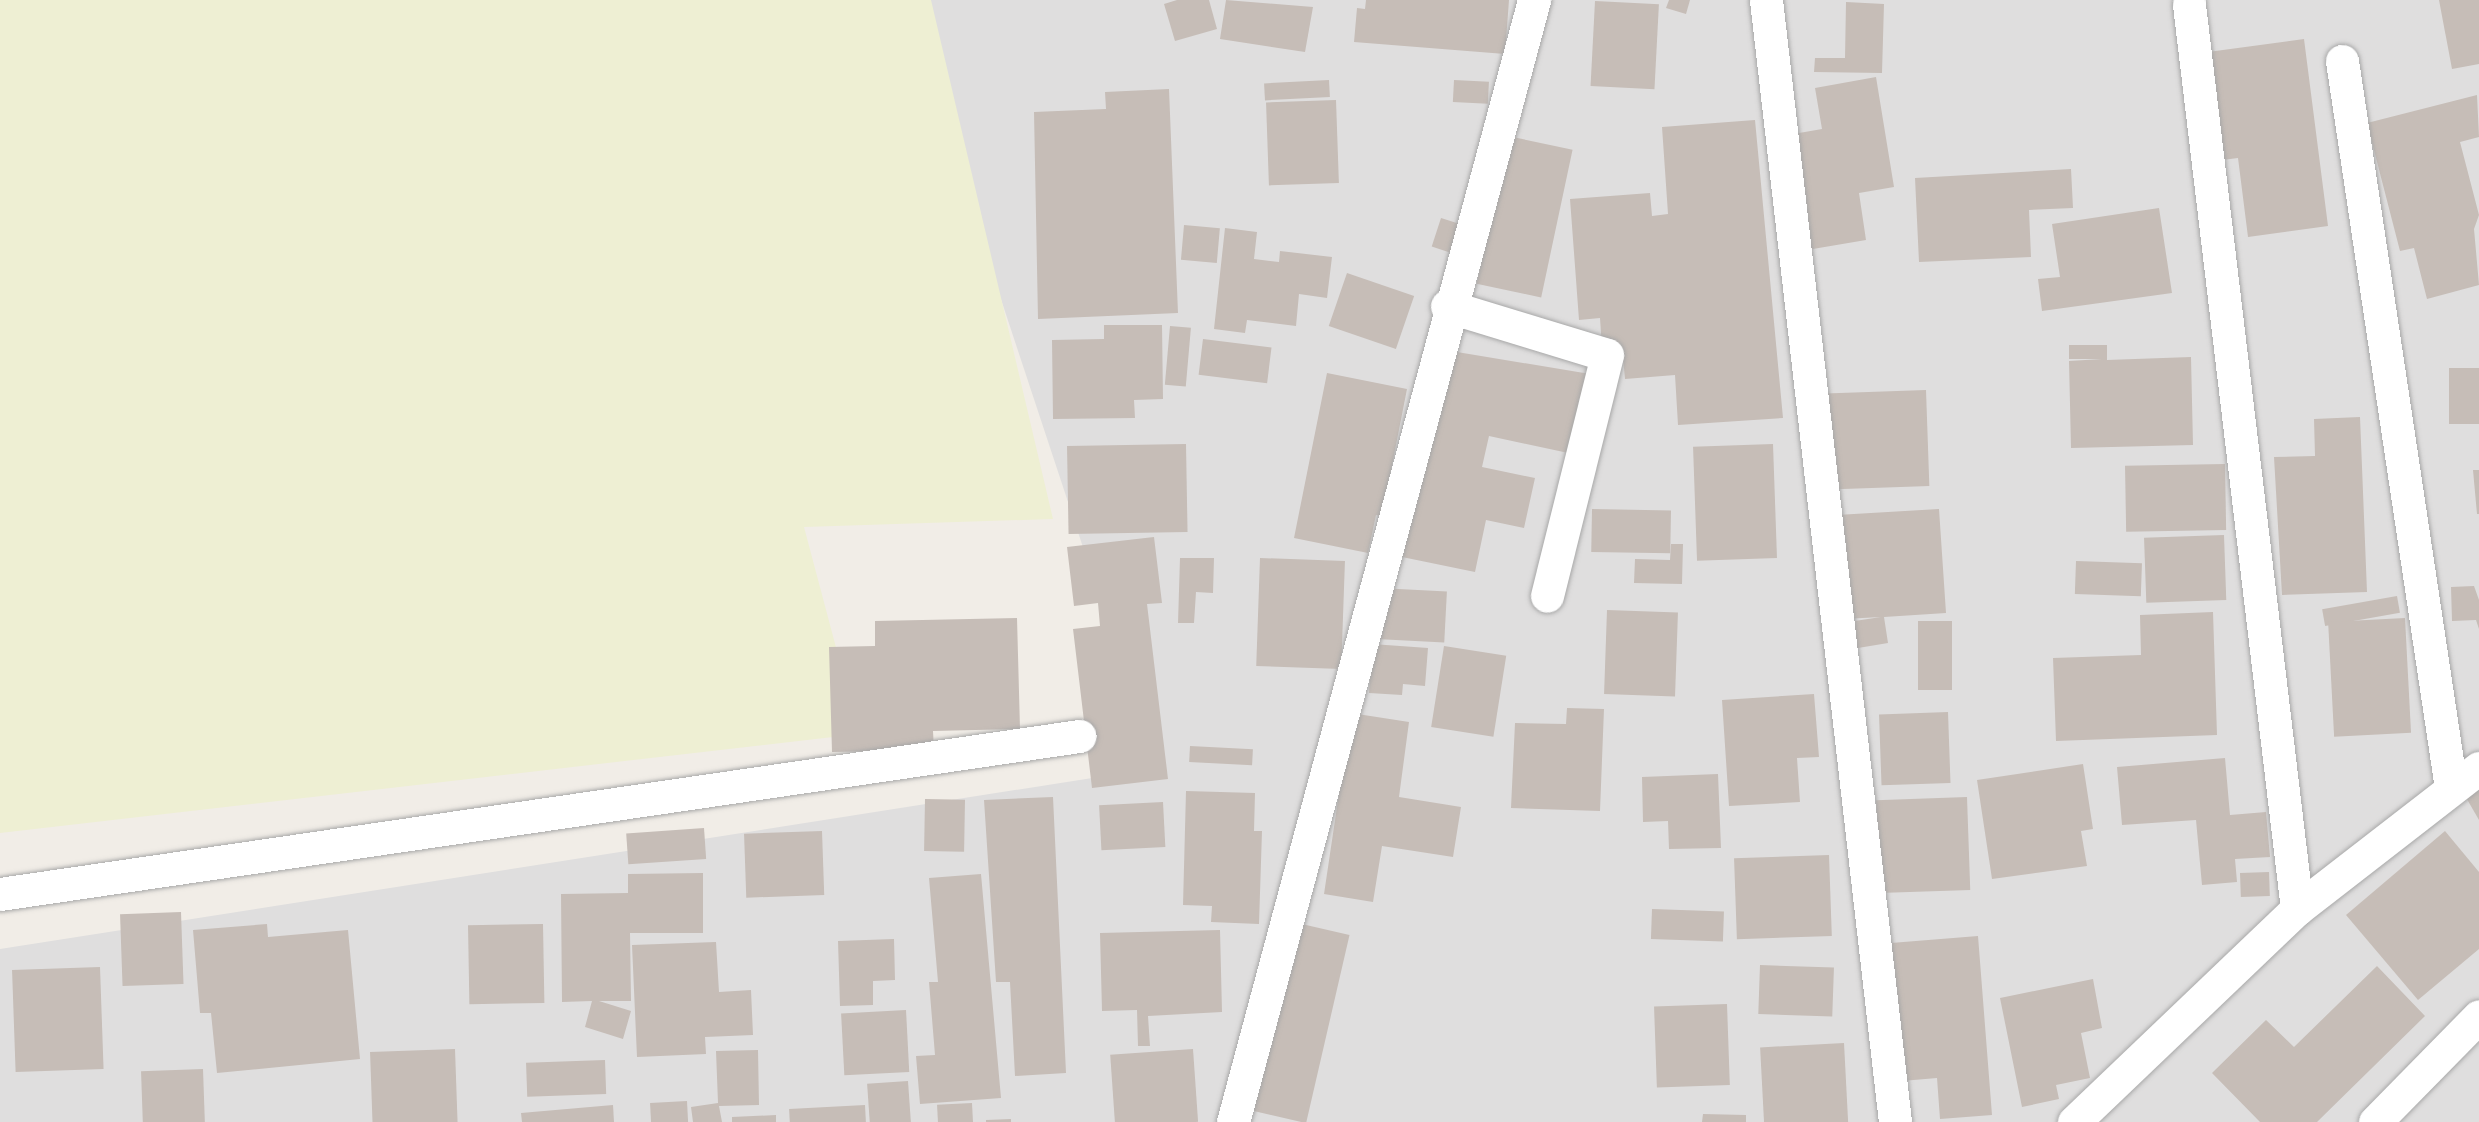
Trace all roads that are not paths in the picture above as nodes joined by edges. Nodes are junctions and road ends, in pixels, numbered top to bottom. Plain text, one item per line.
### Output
1 (1534, 0) edge
2 (1766, 0) edge
3 (2189, 3) dead end
4 (2342, 61) dead end
5 (1448, 306) junction
6 (1546, 596) dead end
7 (1079, 736) dead end
8 (2479, 768) edge
9 (2451, 788) junction
10 (0, 894) edge
11 (2297, 909) junction
12 (2479, 1016) edge
13 (1233, 1122) edge
14 (1895, 1122) edge
15 (2074, 1122) edge
16 (2375, 1122) edge

1 - 5 street
2 - 14 street
3 - 11 street
4 - 9 street
5 - 6 street
5 - 13 street
7 - 10 street
8 - 9 street
9 - 11 street
11 - 15 street
12 - 16 street

